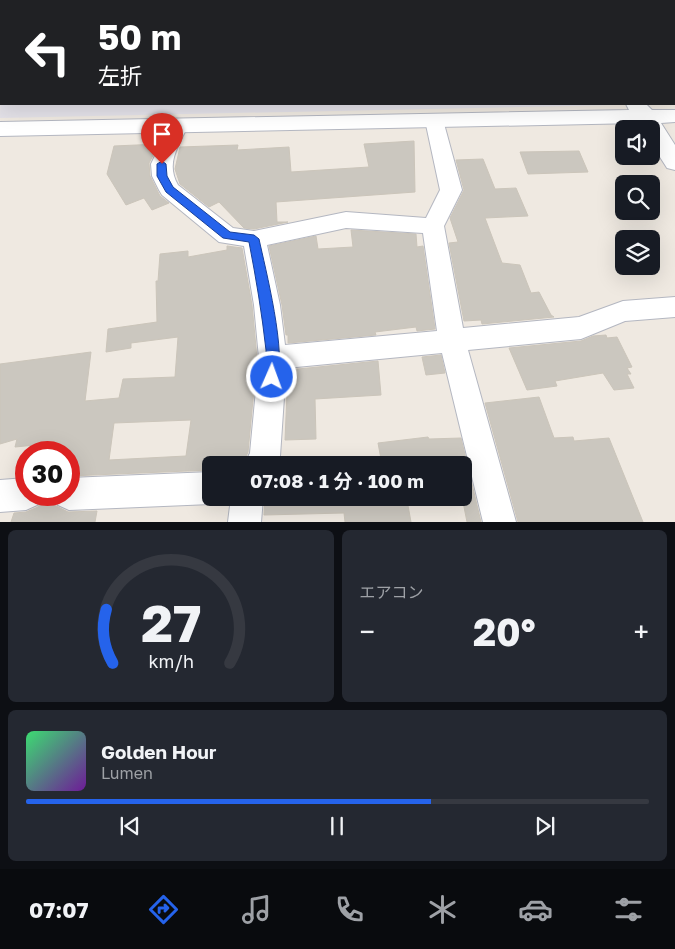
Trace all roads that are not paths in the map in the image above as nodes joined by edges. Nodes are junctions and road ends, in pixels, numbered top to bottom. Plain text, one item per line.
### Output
1 (640, 110) edge
2 (675, 116) edge
3 (434, 120) junction
4 (179, 124) junction
5 (0, 129) edge
6 (675, 163) edge
7 (433, 226) junction
8 (254, 239) junction
9 (675, 307) edge
10 (452, 342) junction
11 (273, 358) junction
12 (265, 456) edge
13 (202, 488) edge
14 (80, 494) edge
15 (15, 495) edge
16 (0, 496) edge
17 (245, 506) edge
18 (244, 522) edge
19 (500, 522) edge

1 - 2 street
1 - 3 street
1 - 6 street
3 - 4 street
3 - 7 street
4 - 5 street
4 - 8 street
7 - 8 street
7 - 10 street
8 - 11 street
9 - 10 street
10 - 11 street
10 - 19 street
11 - 12 street
13 - 14 street
15 - 16 street
17 - 18 street

